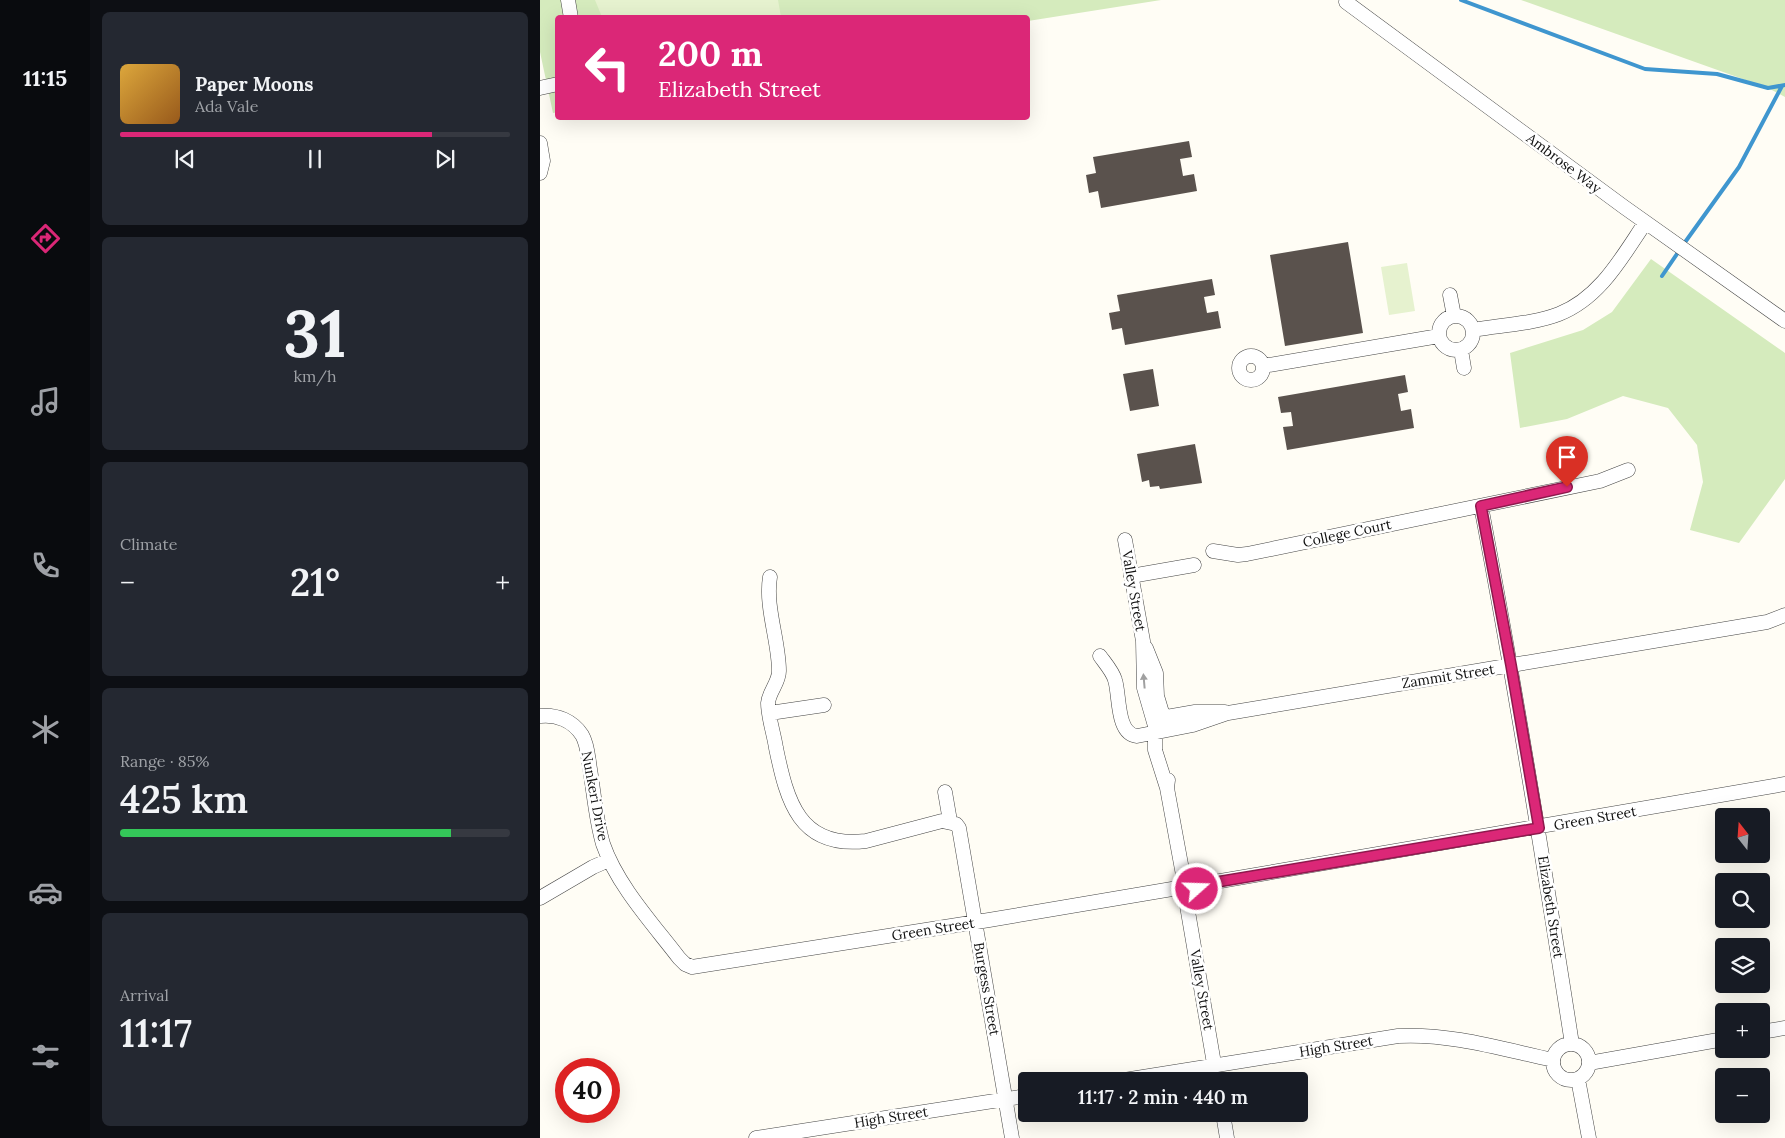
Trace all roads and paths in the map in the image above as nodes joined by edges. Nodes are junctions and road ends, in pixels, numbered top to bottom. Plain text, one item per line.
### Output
1 (568, 0) edge
2 (1346, 2) dead end
3 (570, 15) edge
4 (540, 143) edge
5 (540, 173) edge
6 (1645, 223) junction
7 (1450, 295) dead end
8 (1454, 316) junction
9 (1785, 321) edge
10 (1472, 330) junction
11 (1439, 336) junction
12 (1461, 350) junction
13 (1263, 366) dead end
14 (1464, 368) dead end
15 (1628, 470) dead end
16 (1481, 506) junction
17 (1125, 540) dead end
18 (1213, 551) dead end
19 (1194, 565) dead end
20 (770, 576) dead end
21 (1131, 576) junction
22 (1785, 615) edge
23 (1100, 656) dead end
24 (1511, 665) junction
25 (824, 705) dead end
26 (770, 713) junction
27 (540, 716) edge
28 (1159, 725) junction
29 (1785, 784) edge
30 (945, 792) dead end
31 (950, 821) junction
32 (1539, 828) junction
33 (609, 860) junction
34 (1182, 875) junction
35 (1197, 885) junction
36 (1172, 889) junction
37 (540, 898) edge
38 (1186, 900) junction
39 (976, 922) junction
40 (692, 967) joint
41 (1785, 1028) edge
42 (1770, 1030) edge
43 (1715, 1041) edge
44 (1572, 1044) junction
45 (1553, 1060) junction
46 (1590, 1063) junction
47 (1214, 1065) junction
48 (1172, 1072) edge
49 (1215, 1072) edge
50 (1578, 1079) junction
51 (1018, 1098) edge
52 (1006, 1100) junction
53 (1224, 1122) edge
54 (756, 1138) edge
55 (1012, 1138) edge
56 (1227, 1138) edge
57 (1589, 1138) edge

1 - 3 street
2 - 6 street, Ambrose Way
4 - 5 street
6 - 9 street, Ambrose Way
6 - 10 street
7 - 8 street
8 - 10 street
8 - 11 street
10 - 12 street
11 - 12 street
11 - 13 street
12 - 14 street
15 - 16 street, College Court
16 - 18 street, College Court
16 - 24 street, Elizabeth Street
17 - 21 street, Valley Street
19 - 21 street
20 - 26 street
21 - 28 street, Valley Street
22 - 24 street, Zammit Street
23 - 28 street, Zammit Street
24 - 28 street, Zammit Street
24 - 32 street, Elizabeth Street
25 - 26 street
26 - 31 street
27 - 33 street, Nunkeri Drive
28 - 34 street, Valley Street
29 - 32 street, Green Street
30 - 31 street
31 - 39 street, Burgess Street
32 - 35 street, Green Street
32 - 44 street, Elizabeth Street
33 - 37 street
33 - 40 street, Nunkeri Drive
34 - 35 street
34 - 36 street
35 - 38 street
36 - 38 street
36 - 39 street, Green Street
38 - 47 street, Valley Street
39 - 40 street, Green Street
39 - 52 street, Burgess Street
41 - 42 street
43 - 46 street
44 - 45 street
44 - 46 street
45 - 47 street, High Street
45 - 50 street
46 - 50 street
47 - 48 street, High Street
47 - 49 street, Valley Street
50 - 57 street
51 - 52 street, High Street
52 - 54 street, High Street
52 - 55 street, Burgess Street
53 - 56 street

